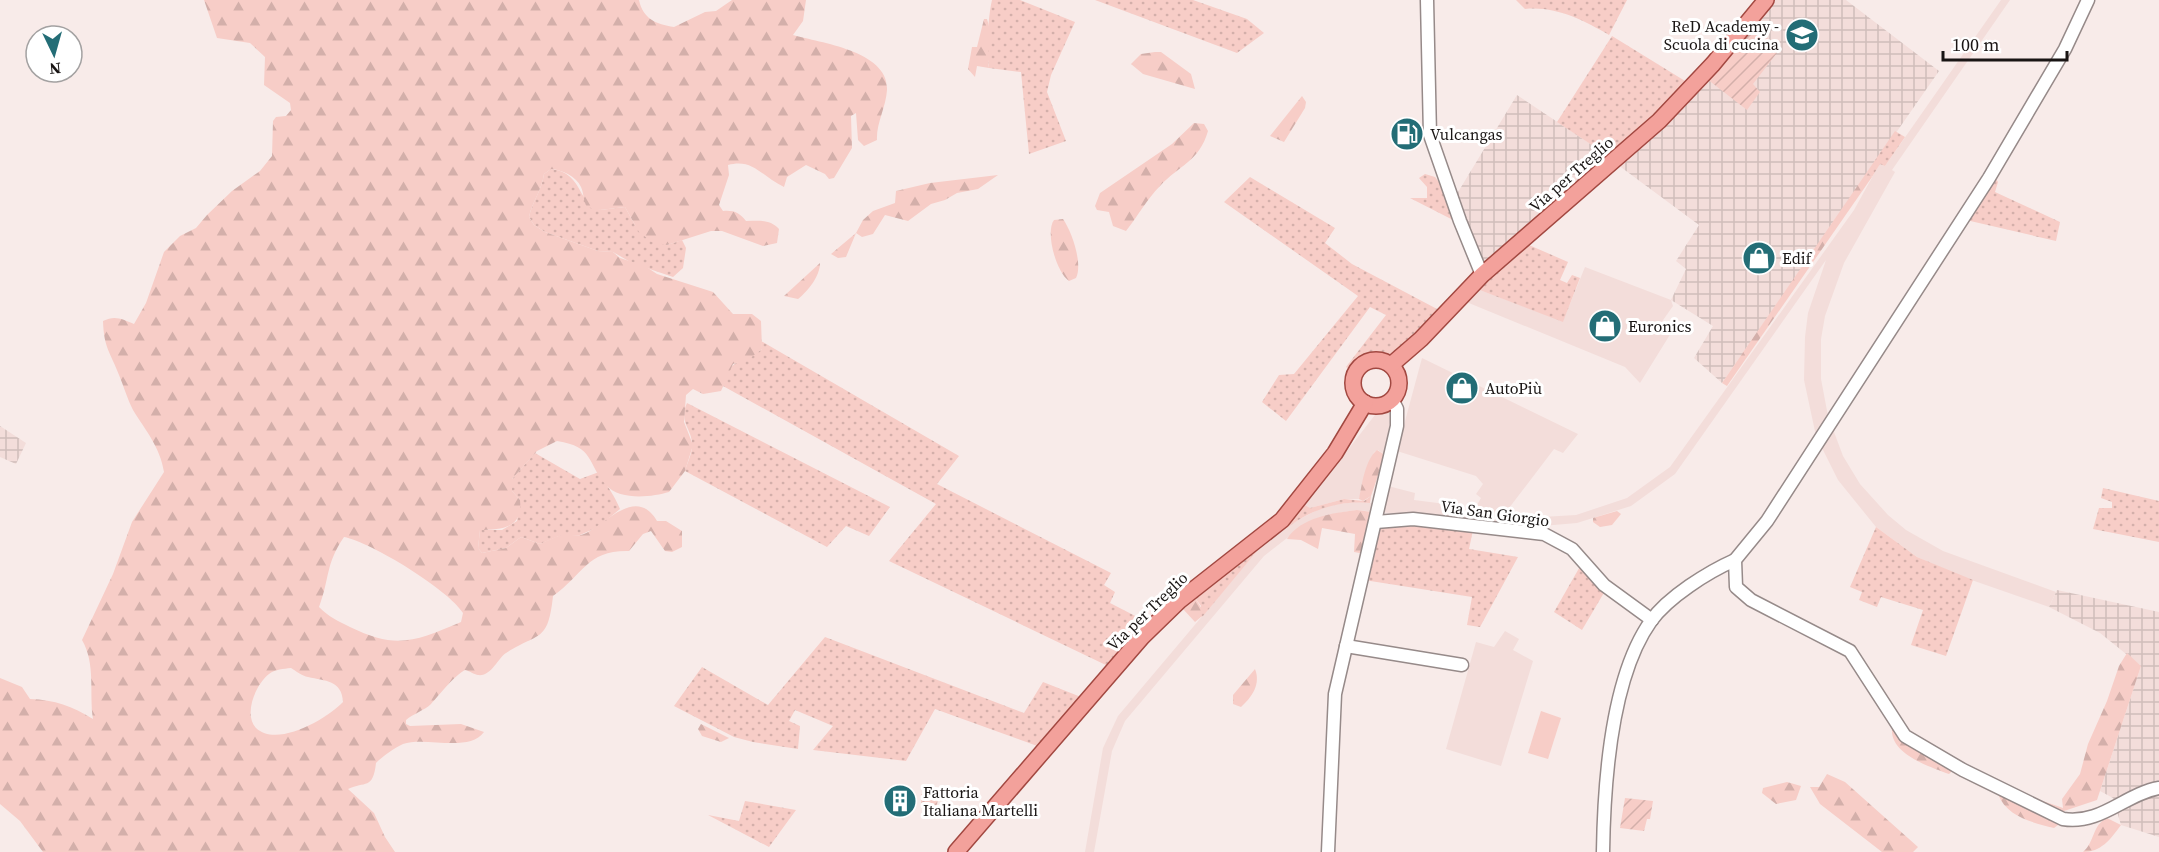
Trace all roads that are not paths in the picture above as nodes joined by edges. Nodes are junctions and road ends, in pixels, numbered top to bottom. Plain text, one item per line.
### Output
1 (1427, 0) edge
2 (1766, 0) edge
3 (2088, 0) edge
4 (1482, 275) junction
5 (1391, 365) junction
6 (1392, 399) junction
7 (1365, 403) junction
8 (1376, 522) junction
9 (1735, 560) junction
10 (1652, 620) junction
11 (1346, 646) junction
12 (1462, 665) dead end
13 (2159, 788) edge
14 (956, 852) edge
15 (1328, 852) edge
16 (1603, 852) edge

1 - 4 street
2 - 4 main road, Via per Treglio
3 - 9 street
4 - 5 main road, Via per Treglio
5 - 6 main road
5 - 7 main road
6 - 7 main road
6 - 8 street
7 - 14 main road, Via per Treglio
8 - 10 street, Via San Giorgio
8 - 11 street
9 - 10 street
9 - 13 street
10 - 16 street
11 - 12 street
11 - 15 street

